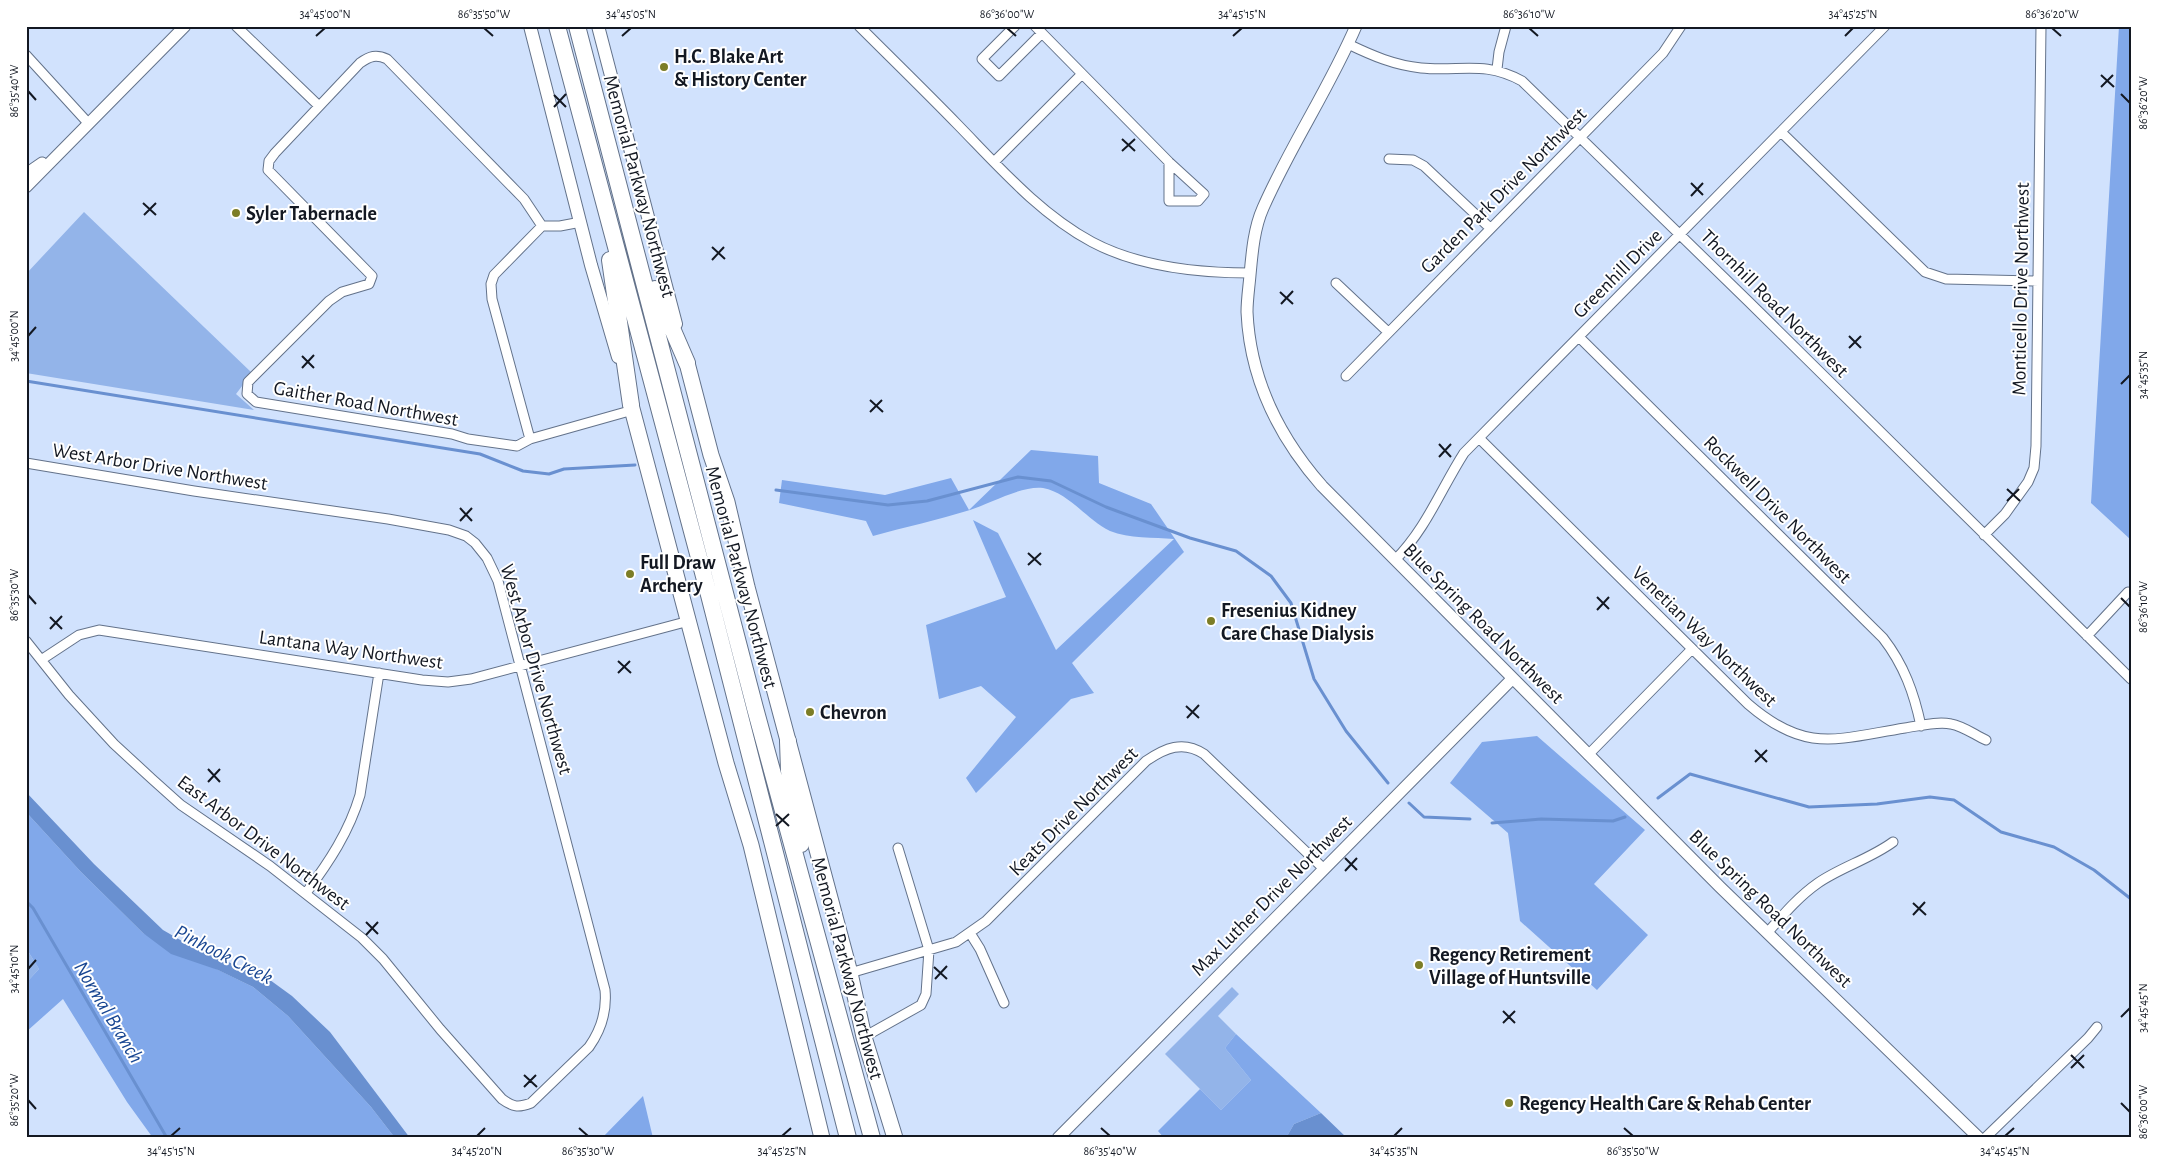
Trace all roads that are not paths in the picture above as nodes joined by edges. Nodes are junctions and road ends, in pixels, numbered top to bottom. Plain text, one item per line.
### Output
1 (184, 26) edge
2 (236, 26) edge
3 (530, 26) edge
4 (557, 26) edge
5 (577, 26) edge
6 (598, 26) edge
7 (859, 26) edge
8 (1014, 26) edge
9 (1035, 26) edge
10 (1356, 26) edge
11 (1506, 26) edge
12 (1681, 26) edge
13 (1885, 26) edge
14 (2041, 26) edge
15 (1042, 33) junction
16 (1348, 44) junction
17 (26, 55) edge
18 (1497, 69) junction
19 (1082, 74) junction
20 (319, 106) junction
21 (89, 124) junction
22 (1781, 132) junction
23 (1581, 136) junction
24 (72, 141) junction
25 (1389, 159) dead end
26 (994, 162) junction
27 (1169, 162) junction
28 (26, 174) edge
29 (598, 184) junction
30 (26, 187) edge
31 (619, 191) junction
32 (581, 222) junction
33 (542, 226) junction
34 (1490, 228) junction
35 (1680, 234) junction
36 (1250, 273) junction
37 (2038, 281) junction
38 (1336, 283) dead end
39 (1388, 332) junction
40 (1579, 337) junction
41 (686, 363) junction
42 (1346, 376) dead end
43 (632, 407) junction
44 (1479, 438) junction
45 (530, 440) junction
46 (26, 463) edge
47 (1984, 535) junction
48 (1395, 560) junction
49 (2128, 592) dead end
50 (689, 621) junction
51 (2087, 636) junction
52 (26, 641) edge
53 (1692, 649) junction
54 (41, 660) junction
55 (521, 666) junction
56 (379, 673) junction
57 (1512, 679) junction
58 (2131, 679) edge
59 (1921, 726) junction
60 (1986, 740) dead end
61 (788, 741) junction
62 (1588, 755) junction
63 (1893, 842) dead end
64 (898, 848) dead end
65 (1324, 868) junction
66 (804, 891) junction
67 (306, 893) junction
68 (1768, 932) junction
69 (970, 933) junction
70 (929, 950) junction
71 (850, 973) junction
72 (1004, 1003) dead end
73 (2097, 1027) dead end
74 (864, 1037) junction
75 (524, 1106) joint
76 (822, 1138) edge
77 (848, 1138) edge
78 (872, 1138) edge
79 (894, 1138) edge
80 (1058, 1138) edge
81 (1979, 1138) edge
82 (1985, 1138) edge

1 - 21 street
2 - 20 street
3 - 32 main road
4 - 29 highway, Memorial Parkway Northwest
5 - 31 highway, Memorial Parkway Northwest
6 - 41 main road
7 - 26 street
8 - 15 street
9 - 15 street
10 - 16 street, Blue Spring Road Northwest
11 - 18 street
12 - 23 street, Garden Park Drive Northwest
13 - 22 street, Greenhill Drive
14 - 37 street, Monticello Drive Northwest
15 - 19 street
16 - 18 street, Thornhill Road Northwest
16 - 36 street, Blue Spring Road Northwest
17 - 21 street
18 - 23 street, Thornhill Road Northwest
19 - 26 street
19 - 27 street
20 - 33 street, Gaither Road Northwest
20 - 45 street, Gaither Road Northwest
21 - 24 street
22 - 35 street, Greenhill Drive
22 - 37 street
23 - 34 street, Garden Park Drive Northwest
23 - 35 street, Thornhill Road Northwest
24 - 28 street
24 - 30 street
25 - 34 street
26 - 36 street
27 - 27 street
29 - 43 highway
29 - 77 highway, Memorial Parkway Northwest
31 - 41 highway
31 - 66 highway, Memorial Parkway Northwest
32 - 33 street
32 - 43 main road
33 - 45 street
34 - 39 street, Garden Park Drive Northwest
35 - 40 street, Greenhill Drive
35 - 47 street, Thornhill Road Northwest
36 - 48 street, Blue Spring Road Northwest
37 - 47 street, Monticello Drive Northwest
38 - 39 street
39 - 42 street, Garden Park Drive Northwest
40 - 44 street, Greenhill Drive
40 - 59 street, Rockwell Drive Northwest
41 - 61 highway
43 - 45 street, Gaither Road Northwest
43 - 50 highway
44 - 48 street, Greenhill Drive
44 - 53 street, Venetian Way Northwest
46 - 55 street, West Arbor Drive Northwest
47 - 51 street, Thornhill Road Northwest
48 - 57 street, Blue Spring Road Northwest
49 - 51 street
50 - 55 street, Lantana Way Northwest
50 - 76 highway
51 - 58 street, Thornhill Road Northwest
52 - 54 street, East Arbor Drive Northwest
53 - 59 street, Venetian Way Northwest
53 - 62 street
54 - 56 street, Lantana Way Northwest
54 - 67 street, East Arbor Drive Northwest
55 - 56 street, Lantana Way Northwest
55 - 75 street, West Arbor Drive Northwest
56 - 67 street
57 - 62 street, Blue Spring Road Northwest
57 - 65 street, Max Luther Drive Northwest
59 - 60 street, Venetian Way Northwest
61 - 66 highway
61 - 71 highway
62 - 68 street, Blue Spring Road Northwest
63 - 68 street
64 - 70 street
65 - 69 street, Keats Drive Northwest
65 - 80 street, Max Luther Drive Northwest
66 - 78 highway, Memorial Parkway Northwest
67 - 75 street, East Arbor Drive Northwest
68 - 81 street, Blue Spring Road Northwest
69 - 70 street, Keats Drive Northwest
69 - 72 street
70 - 71 street, Keats Drive Northwest
70 - 74 street
71 - 74 highway
73 - 82 street
74 - 79 highway

